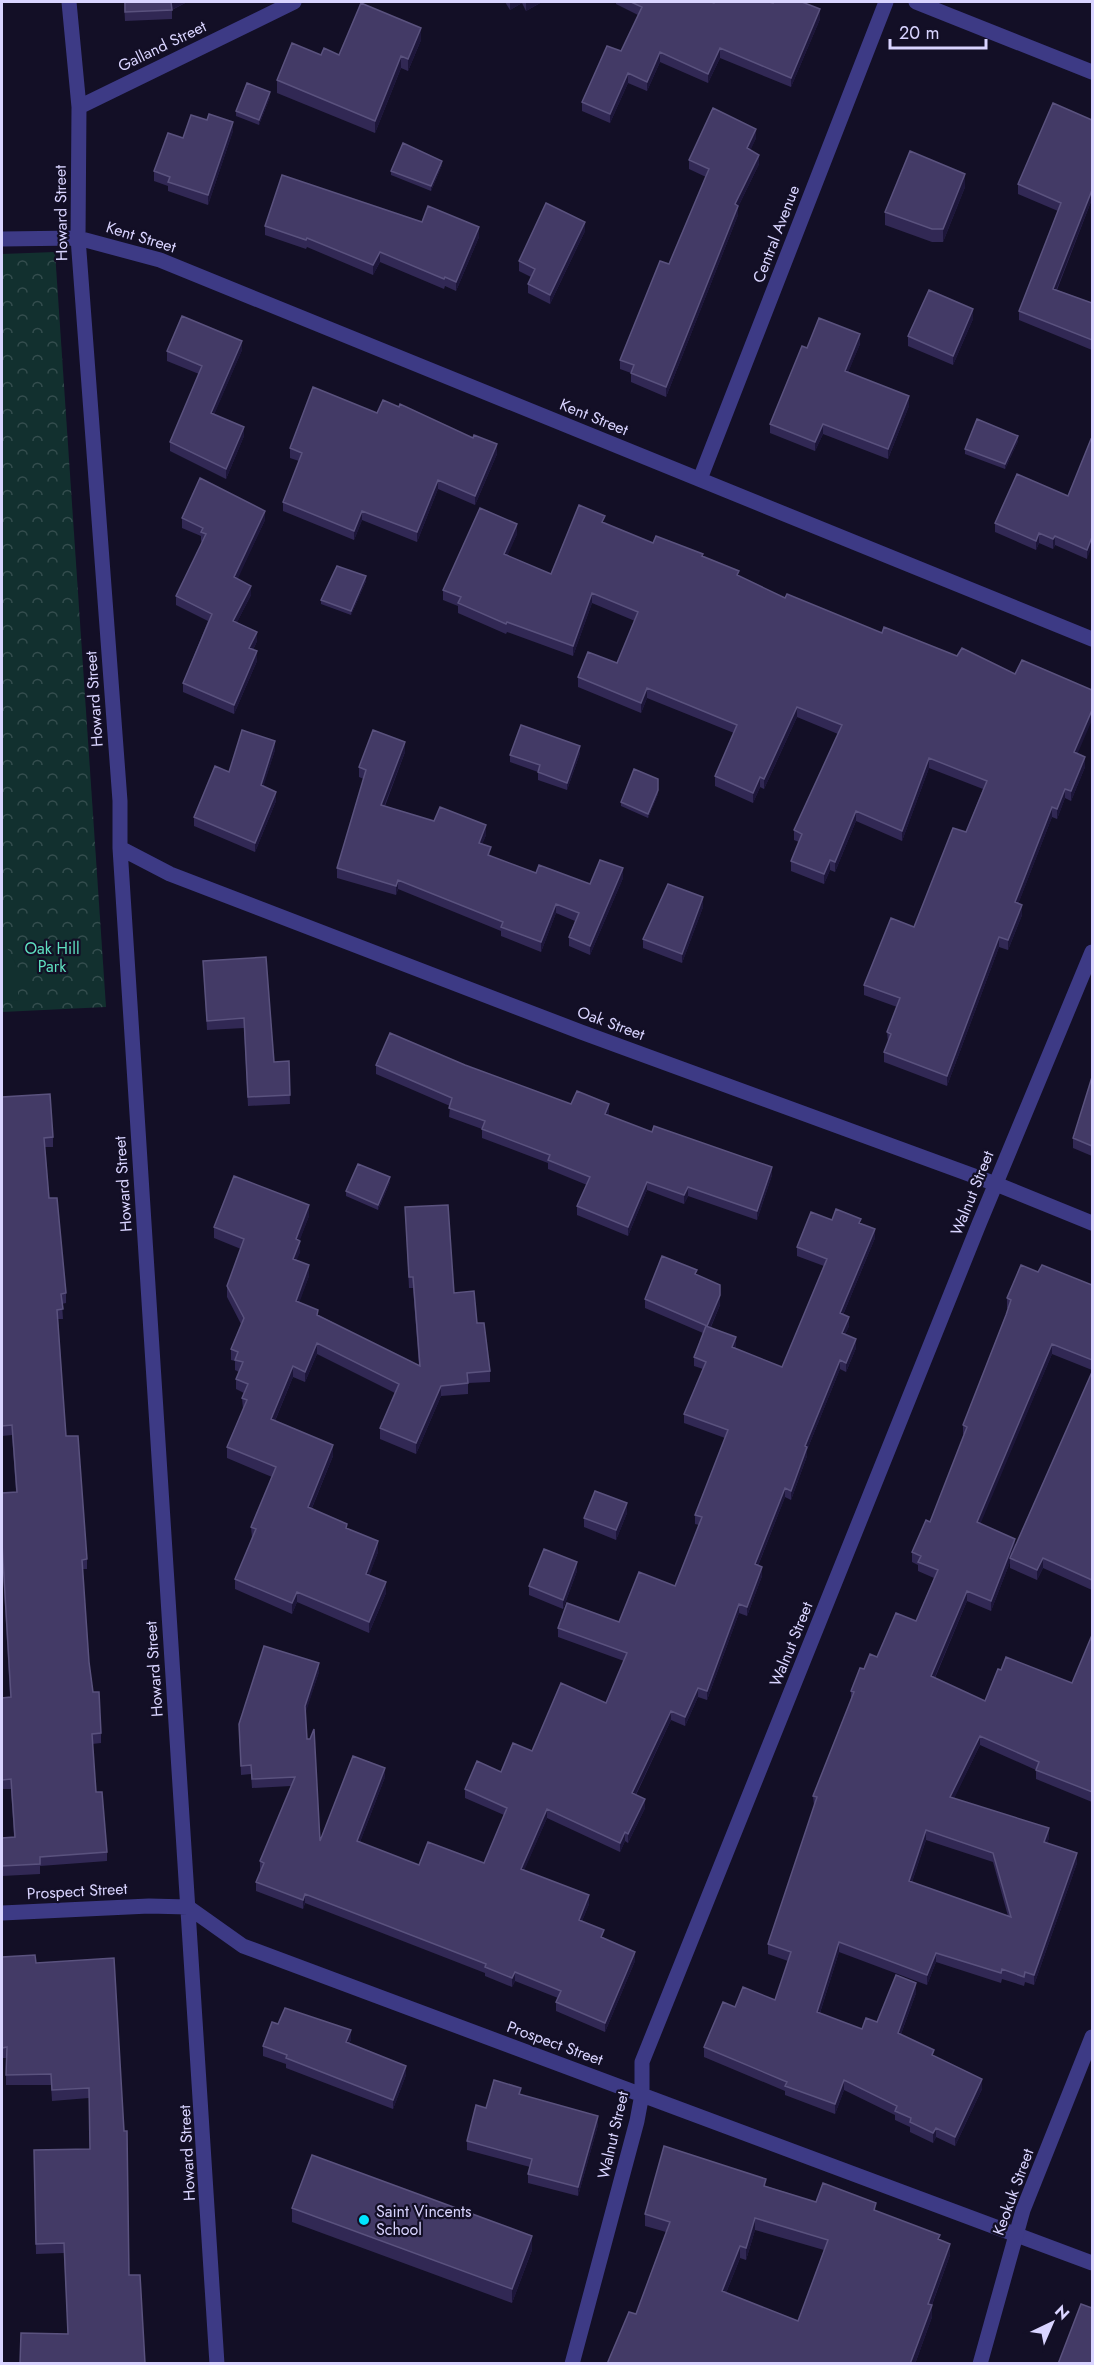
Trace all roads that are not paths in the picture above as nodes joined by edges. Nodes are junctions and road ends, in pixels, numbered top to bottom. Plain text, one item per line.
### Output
1 (69, 2) edge
2 (294, 2) edge
3 (886, 2) edge
4 (916, 2) edge
5 (1092, 72) edge
6 (79, 107) junction
7 (78, 238) junction
8 (2, 239) edge
9 (700, 480) junction
10 (1092, 639) edge
11 (120, 848) junction
12 (1092, 952) edge
13 (996, 1184) junction
14 (1092, 1223) edge
15 (188, 1907) junction
16 (2, 1913) edge
17 (1092, 2037) edge
18 (642, 2094) junction
19 (1017, 2234) junction
20 (1092, 2263) edge
21 (217, 2364) edge
22 (572, 2364) edge
23 (980, 2364) edge

1 - 6 street, Howard Street
2 - 6 street, Galland Street
3 - 9 street, Central Avenue
4 - 5 street
6 - 7 street, Howard Street
7 - 8 street, Kent Street
7 - 9 street, Kent Street
7 - 11 street, Howard Street
9 - 10 street, Kent Street
11 - 13 street, Oak Street
11 - 15 street, Howard Street
12 - 13 street, Walnut Street
13 - 14 street, Oak Street
13 - 18 street, Walnut Street
15 - 16 street, Prospect Street
15 - 18 street, Prospect Street
15 - 21 street, Howard Street
17 - 19 street, Keokuk Street
18 - 19 street, Prospect Street
18 - 22 street, Walnut Street
19 - 20 street, Prospect Street
19 - 23 street, Keokuk Street

